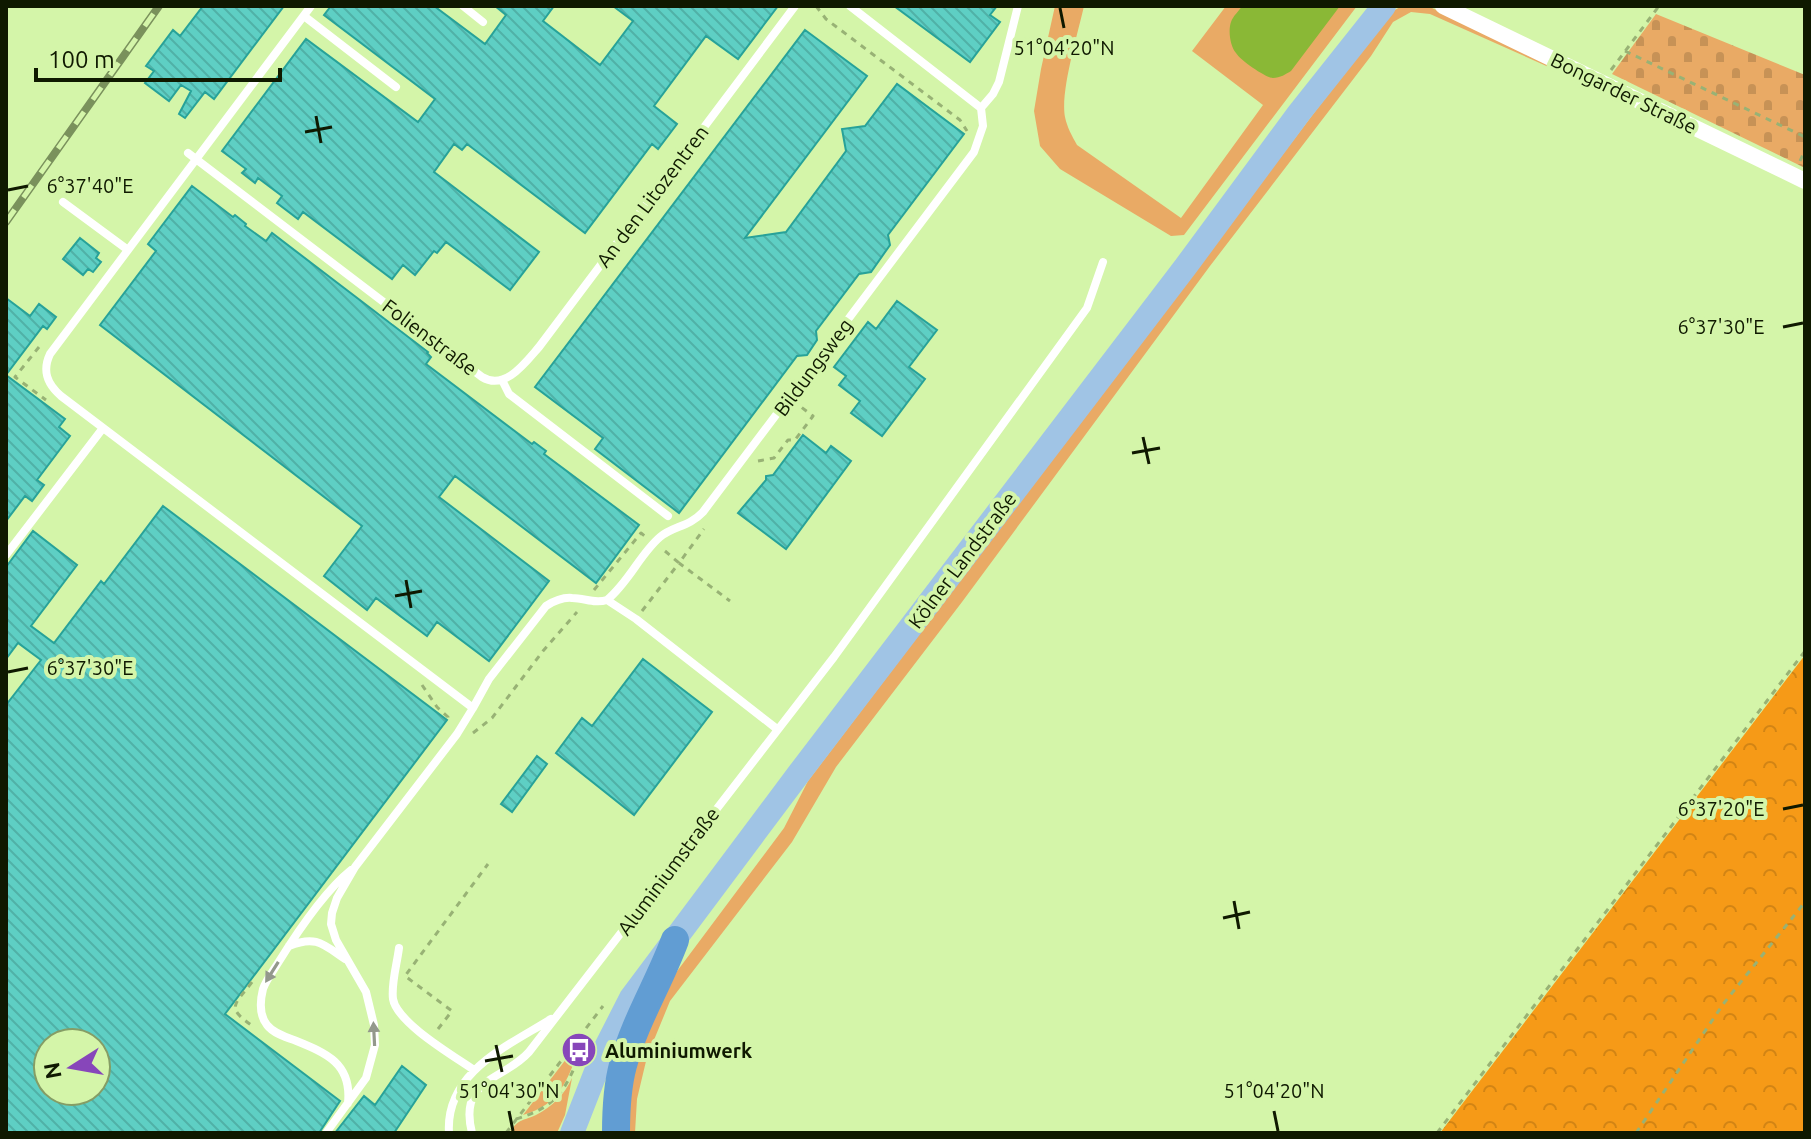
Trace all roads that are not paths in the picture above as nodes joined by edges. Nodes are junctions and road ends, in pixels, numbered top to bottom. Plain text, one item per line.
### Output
1 (311, 6) edge
2 (463, 6) edge
3 (795, 6) edge
4 (850, 6) edge
5 (1018, 6) edge
6 (1384, 6) edge
7 (1443, 6) edge
8 (304, 16) junction
9 (483, 22) dead end
10 (396, 87) dead end
11 (981, 108) junction
12 (188, 153) dead end
13 (196, 160) junction
14 (1805, 181) edge
15 (63, 202) dead end
16 (128, 250) junction
17 (1103, 262) dead end
18 (502, 380) junction
19 (103, 428) junction
20 (668, 516) dead end
21 (6, 555) edge
22 (607, 600) junction
23 (473, 708) junction
24 (777, 729) junction
25 (355, 867) junction
26 (675, 940) junction
27 (289, 946) junction
28 (399, 948) dead end
29 (346, 960) junction
30 (559, 1014) junction
31 (474, 1070) junction
32 (348, 1105) junction
33 (326, 1133) edge
34 (449, 1133) edge
35 (472, 1133) edge
36 (572, 1133) edge
37 (616, 1133) edge

1 - 8 lane
2 - 9 lane
3 - 18 lane, An den Litozentren
4 - 11 lane
5 - 11 lane
6 - 26 main road, Kölner Landstraße
7 - 14 street, Bongarder Straße
8 - 10 lane
8 - 13 lane
11 - 22 lane, Bildungsweg
12 - 13 lane, Folienstraße
13 - 16 lane
13 - 18 lane, Folienstraße
15 - 16 lane
16 - 19 lane
17 - 24 lane, Aluminiumstraße
18 - 20 lane, Folienstraße
19 - 21 lane
19 - 23 lane
22 - 23 lane
22 - 24 lane
23 - 25 lane
24 - 30 lane, Aluminiumstraße
25 - 27 lane
25 - 29 lane
26 - 36 main road, Kölner Landstraße
26 - 37 highway
27 - 29 lane
27 -> 32 lane
28 - 31 lane
32 -> 29 lane
30 - 31 lane, Aluminiumstraße
30 - 35 lane, Aluminiumstraße
31 - 34 lane, Aluminiumstraße
32 - 33 lane

